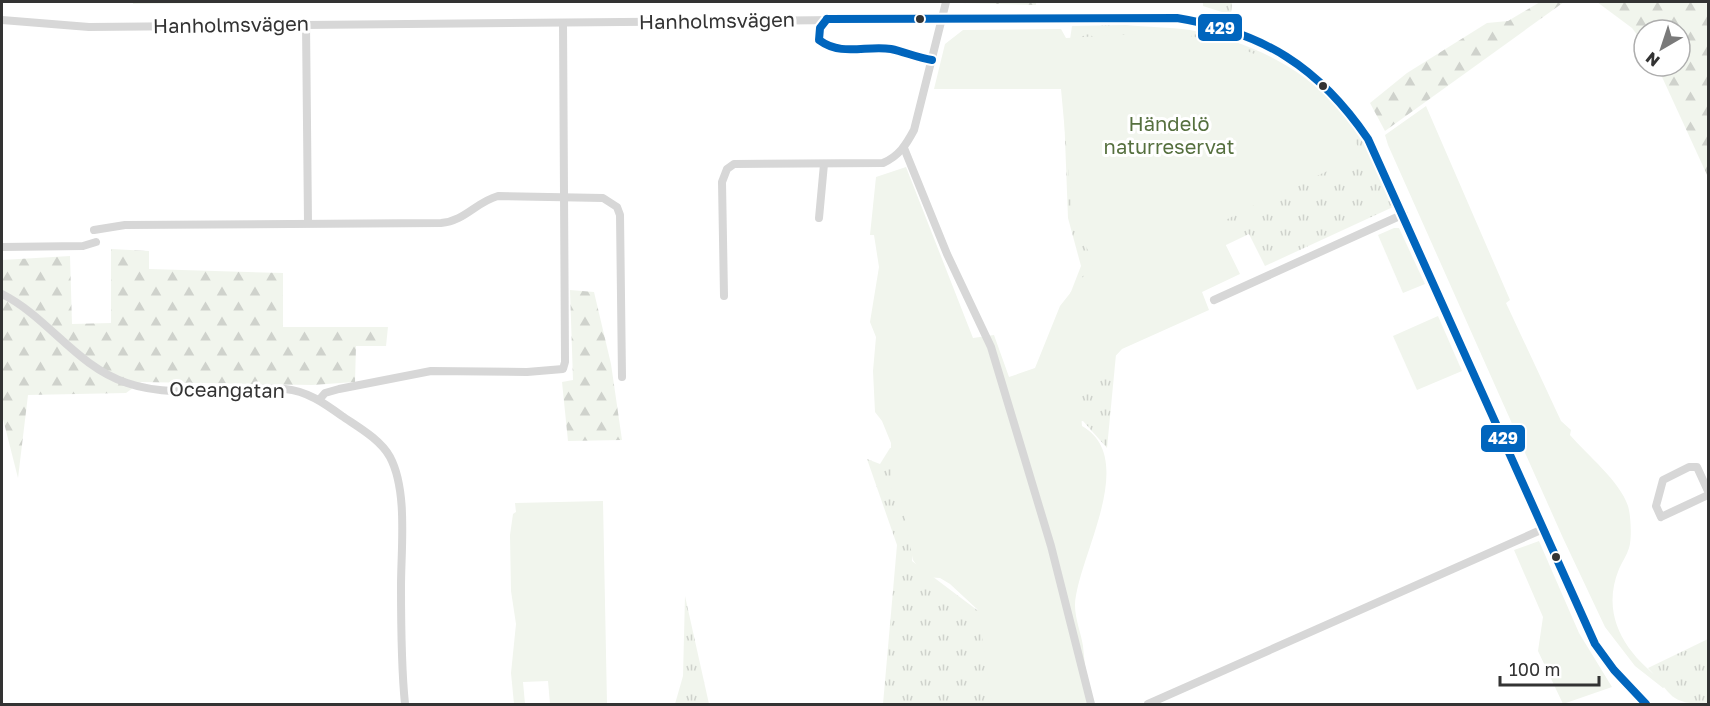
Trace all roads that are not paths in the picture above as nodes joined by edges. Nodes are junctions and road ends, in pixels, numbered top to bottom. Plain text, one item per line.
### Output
1 (946, 2) edge
2 (943, 18) junction
3 (2, 20) edge
4 (562, 23) junction
5 (306, 24) junction
6 (904, 148) junction
7 (824, 164) junction
8 (564, 197) junction
9 (1404, 214) junction
10 (819, 218) dead end
11 (308, 223) junction
12 (94, 230) dead end
13 (96, 242) dead end
14 (2, 247) edge
15 (2, 294) edge
16 (724, 296) dead end
17 (1214, 300) dead end
18 (622, 377) dead end
19 (319, 400) junction
20 (1708, 493) edge
21 (1543, 529) junction
22 (405, 705) edge
23 (1091, 705) edge
24 (1148, 705) edge
25 (1646, 705) edge

1 - 2 street
2 - 4 street, Hanholmsvägen
2 - 6 street
2 - 9 street, Hanholmsvägen
3 - 5 street, Hanholmsvägen
4 - 5 street, Hanholmsvägen
4 - 8 street
5 - 11 street
6 - 7 street
6 - 23 street
7 - 10 street
7 - 16 street
8 - 11 street
8 - 18 street
8 - 19 street
9 - 17 street
9 - 21 street, Hanholmsvägen
11 - 12 street
13 - 14 street
15 - 19 street, Oceangatan
19 - 22 street, Oceangatan
20 - 20 street
21 - 24 street
21 - 25 street, Hanholmsvägen

